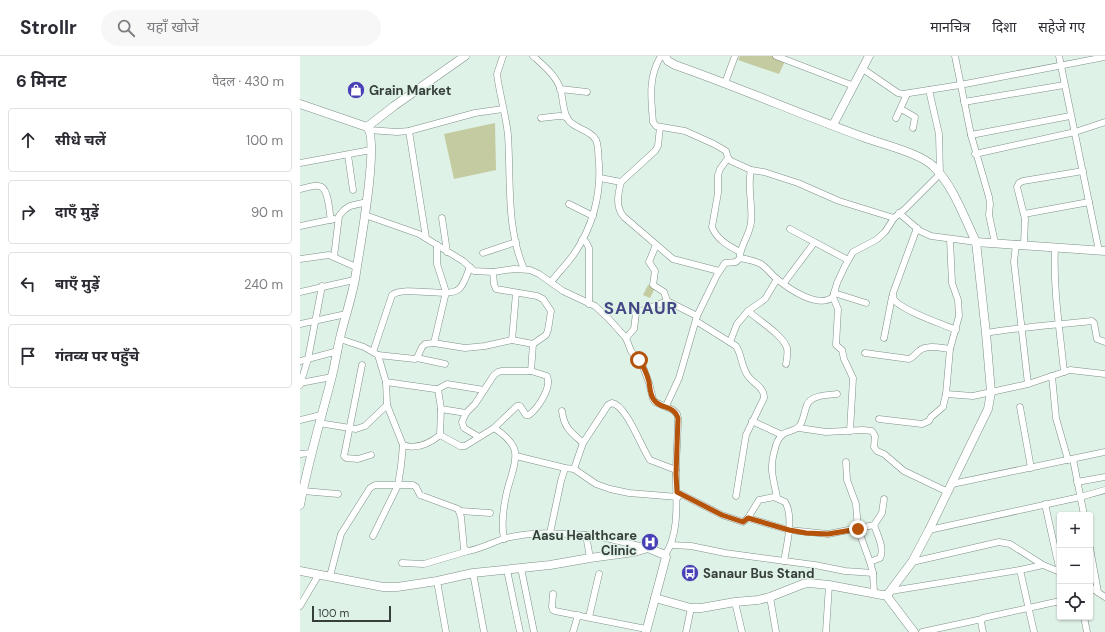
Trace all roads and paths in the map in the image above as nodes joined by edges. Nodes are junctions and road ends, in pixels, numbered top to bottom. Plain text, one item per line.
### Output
1 (465, 56) edge
2 (503, 56) edge
3 (533, 56) edge
4 (661, 56) edge
5 (665, 56) edge
6 (735, 56) edge
7 (776, 56) edge
8 (955, 56) edge
9 (1059, 56) edge
10 (866, 57) edge
11 (1105, 57) edge
12 (1061, 64) junction
13 (863, 69) junction
14 (725, 83) junction
15 (960, 85) junction
16 (1064, 85) junction
17 (854, 86) junction
18 (560, 89) junction
19 (929, 90) junction
20 (587, 92) dead end
21 (907, 94) junction
22 (964, 102) junction
23 (300, 104) edge
24 (503, 109) junction
25 (901, 109) junction
26 (1070, 116) junction
27 (567, 117) junction
28 (541, 118) dead end
29 (896, 118) dead end
30 (1105, 122) edge
31 (833, 125) junction
32 (660, 127) junction
33 (368, 128) junction
34 (913, 128) dead end
35 (409, 131) junction
36 (1074, 132) junction
37 (971, 135) junction
38 (371, 150) junction
39 (975, 154) junction
40 (348, 155) junction
41 (728, 158) junction
42 (300, 164) edge
43 (751, 170) junction
44 (1083, 171) junction
45 (940, 174) junction
46 (600, 178) junction
47 (621, 182) junction
48 (300, 189) edge
49 (353, 190) dead end
50 (367, 202) junction
51 (1089, 202) junction
52 (569, 204) dead end
53 (899, 213) junction
54 (1024, 214) junction
55 (364, 215) junction
56 (339, 216) junction
57 (593, 216) junction
58 (442, 218) dead end
59 (894, 218) junction
60 (331, 220) junction
61 (300, 226) edge
62 (917, 228) junction
63 (790, 229) dead end
64 (426, 238) junction
65 (950, 239) junction
66 (582, 240) junction
67 (516, 242) junction
68 (976, 242) junction
69 (814, 243) junction
70 (995, 243) junction
71 (437, 245) junction
72 (656, 245) junction
73 (1020, 245) junction
74 (1055, 248) junction
75 (1102, 251) edge
76 (447, 252) junction
77 (483, 253) dead end
78 (740, 255) junction
79 (334, 257) junction
80 (300, 258) edge
81 (848, 260) junction
82 (356, 267) junction
83 (470, 267) junction
84 (524, 269) junction
85 (493, 272) junction
86 (719, 272) junction
87 (777, 279) junction
88 (354, 280) junction
89 (551, 282) junction
90 (784, 283) junction
91 (322, 286) junction
92 (300, 292) edge
93 (446, 292) junction
94 (516, 293) junction
95 (834, 295) junction
96 (892, 297) junction
97 (667, 301) junction
98 (866, 303) dead end
99 (589, 304) junction
100 (748, 311) junction
101 (346, 314) junction
102 (696, 319) junction
103 (315, 321) junction
104 (300, 324) edge
105 (1060, 325) junction
106 (1021, 327) junction
107 (956, 330) junction
108 (986, 332) junction
109 (626, 338) junction
110 (884, 338) dead end
111 (340, 339) junction
112 (512, 340) junction
113 (730, 342) junction
114 (1105, 342) edge
115 (434, 343) junction
116 (533, 344) junction
117 (950, 349) junction
118 (338, 351) junction
119 (865, 353) dead end
120 (376, 354) junction
121 (418, 358) junction
122 (308, 359) junction
123 (300, 361) edge
124 (445, 364) dead end
125 (786, 364) dead end
126 (362, 365) dead end
127 (531, 371) junction
128 (1064, 372) junction
129 (1105, 374) edge
130 (1052, 376) junction
131 (332, 377) junction
132 (386, 382) junction
133 (300, 384) edge
134 (1028, 384) junction
135 (438, 389) junction
136 (484, 390) junction
137 (990, 392) junction
138 (837, 394) dead end
139 (946, 394) junction
140 (387, 405) junction
141 (666, 406) junction
142 (1020, 407) dead end
143 (441, 409) junction
144 (562, 411) dead end
145 (466, 413) junction
146 (320, 419) junction
147 (300, 420) edge
148 (879, 420) dead end
149 (752, 421) junction
150 (350, 428) junction
151 (494, 428) junction
152 (799, 428) junction
153 (850, 431) junction
154 (440, 435) junction
155 (782, 435) junction
156 (479, 437) junction
157 (584, 443) junction
158 (402, 445) junction
159 (1105, 452) edge
160 (312, 453) junction
161 (300, 454) edge
162 (371, 455) dead end
163 (516, 456) junction
164 (1070, 459) junction
165 (846, 462) dead end
166 (565, 468) junction
167 (1031, 468) junction
168 (574, 469) junction
169 (676, 470) junction
170 (1105, 477) edge
171 (1077, 482) junction
172 (952, 484) junction
173 (302, 486) edge
174 (398, 486) junction
175 (1105, 490) edge
176 (948, 492) junction
177 (338, 494) dead end
178 (677, 495) junction
179 (736, 496) dead end
180 (776, 497) junction
181 (1080, 497) junction
182 (884, 499) dead end
183 (1045, 504) junction
184 (300, 505) edge
185 (460, 512) junction
186 (1083, 512) edge
187 (490, 513) dead end
188 (748, 518) junction
189 (874, 526) junction
190 (858, 529) junction
191 (789, 530) junction
192 (929, 530) junction
193 (550, 533) junction
194 (586, 535) junction
195 (373, 536) dead end
196 (504, 539) junction
197 (671, 545) junction
198 (648, 548) junction
199 (468, 552) junction
200 (665, 555) junction
201 (590, 558) junction
202 (1057, 558) edge
203 (784, 561) junction
204 (870, 562) junction
205 (912, 562) junction
206 (402, 563) dead end
207 (1093, 564) edge
208 (1043, 565) junction
209 (521, 568) junction
210 (508, 570) junction
211 (1020, 570) junction
212 (300, 571) edge
213 (1057, 571) edge
214 (473, 573) junction
215 (873, 573) junction
216 (319, 574) junction
217 (599, 574) dead end
218 (330, 576) junction
219 (437, 581) junction
220 (829, 585) junction
221 (1093, 590) edge
222 (1098, 592) junction
223 (874, 593) junction
224 (888, 593) junction
225 (554, 594) dead end
226 (770, 597) junction
227 (1105, 597) edge
228 (655, 598) junction
229 (735, 602) junction
230 (1057, 602) edge
231 (300, 606) edge
232 (691, 608) junction
233 (1028, 608) junction
234 (578, 615) junction
235 (589, 617) junction
236 (982, 619) junction
237 (1085, 620) edge
238 (646, 631) edge
239 (446, 632) edge
240 (484, 632) edge
241 (520, 632) edge
242 (534, 632) edge
243 (573, 632) edge
244 (686, 632) edge
245 (742, 632) edge
246 (776, 632) edge
247 (826, 632) edge
248 (914, 632) edge
249 (922, 632) edge
250 (983, 632) edge
251 (1034, 632) edge
252 (1087, 632) edge

1 - 33 street
2 - 24 street
3 - 18 street
4 - 32 street
5 - 14 street
6 - 14 street
7 - 17 street
8 - 15 street
9 - 12 street
10 - 13 street
11 - 12 street
12 - 15 street
12 - 16 street
13 - 17 street
13 - 21 street
14 - 31 street
15 - 19 street
15 - 22 street
16 - 22 street
16 - 26 street
17 - 31 street
18 - 20 street
18 - 27 street
19 - 21 street
19 - 45 street
21 - 25 street
22 - 37 street
23 - 33 street
24 - 35 street
24 - 67 street
25 - 29 street
25 - 34 street
26 - 36 street
26 - 37 street
27 - 28 street
27 - 46 street
30 - 36 street
31 - 45 street
32 - 41 street
32 - 47 street
33 - 35 street
33 - 38 street
35 - 64 street
36 - 39 street
36 - 44 street
37 - 39 street
38 - 40 street
38 - 50 street
39 - 70 street
40 - 42 street
40 - 49 street
41 - 43 street
41 - 78 street
43 - 59 street
43 - 78 street
44 - 51 street
44 - 54 street
45 - 53 street
45 - 68 street
46 - 47 street
46 - 57 street
47 - 72 street
48 - 60 street
50 - 55 street
50 - 56 street
51 - 54 street
51 - 75 street
52 - 57 street
53 - 59 street
53 - 62 street
54 - 73 street
55 - 64 street
55 - 82 street
56 - 60 street
56 - 79 street
57 - 66 street
58 - 76 street
59 - 81 street
60 - 61 street
62 - 65 street
62 - 96 street
63 - 69 street
64 - 71 street
65 - 68 street
65 - 107 street
66 - 89 street
66 - 99 street
67 - 77 street
67 - 84 street
68 - 70 street
68 - 108 street
69 - 81 street
69 - 90 street
70 - 73 street
71 - 76 street
71 - 93 street
72 - 86 street
72 - 97 street
73 - 74 street
73 - 106 street
74 - 75 street
74 - 105 street
76 - 83 street
78 - 86 street
78 - 87 street
79 - 80 street
79 - 82 street
81 - 95 street
82 - 88 street
83 - 85 street
83 - 93 street
84 - 85 street
84 - 89 street
85 - 94 street
86 - 102 street
87 - 90 street
87 - 100 street
88 - 91 street
88 - 101 street
89 - 99 street
90 - 95 street
91 - 92 street
91 - 103 street
93 - 115 street
93 - 120 street
94 - 112 street
94 - 116 street
95 - 98 street
95 - 153 street
96 - 107 street
96 - 110 street
97 - 102 street
97 - 109 street
99 - 109 street
100 - 113 street
100 - 125 street
101 - 103 street
101 - 111 street
102 - 113 street
102 - 141 street
103 - 104 street
103 - 122 street
105 - 106 street
105 - 114 street
105 - 128 street
106 - 108 street
106 - 134 street
107 - 117 street
108 - 137 street
109 - 141 street
111 - 118 street
111 - 120 street
112 - 115 street
112 - 116 street
113 - 149 street
115 - 121 street
116 - 127 street
117 - 119 street
117 - 139 street
118 - 122 street
118 - 131 street
120 - 121 street
120 - 132 street
121 - 124 street
122 - 123 street
122 - 133 street
126 - 150 street
127 - 136 street
127 - 151 street
128 - 129 street
128 - 130 street
130 - 134 street
130 - 164 street
131 - 133 street
131 - 146 street
132 - 135 street
132 - 140 street
134 - 137 street
135 - 136 street
135 - 143 street
136 - 145 street
137 - 139 street
137 - 172 street
138 - 152 street
139 - 148 street
140 - 150 street
140 - 158 street
141 - 169 street
142 - 167 street
143 - 145 street
143 - 154 street
144 - 157 street
145 - 156 street
146 - 147 street
146 - 150 street
146 - 160 street
149 - 155 street
149 - 179 street
150 - 162 street
151 - 156 street
151 - 163 street
152 - 153 street
152 - 155 street
153 - 176 street
154 - 156 street
154 - 158 street
155 - 180 street
157 - 168 street
157 - 169 street
158 - 174 street
159 - 164 street
160 - 161 street
160 - 173 street
163 - 166 street
163 - 196 street
164 - 167 street
164 - 171 street
165 - 190 street
166 - 168 street
166 - 193 street
167 - 172 street
168 - 178 street
169 - 178 street
170 - 171 street
171 - 181 street
172 - 176 street
173 - 177 street
173 - 184 street
174 - 185 street
174 - 195 street
174 - 218 street
175 - 181 street
176 - 192 street
178 - 188 street
178 - 197 street
180 - 188 street
180 - 191 street
181 - 183 street
181 - 186 street
182 - 189 street
183 - 192 street
183 - 202 street
185 - 187 street
185 - 199 street
188 - 191 street
189 - 190 street
189 - 204 street
190 - 191 street
190 - 204 street
191 - 203 street
192 - 205 street
193 - 194 street
193 - 196 street
194 - 198 street
194 - 201 street
196 - 199 street
197 - 200 street
197 - 203 street
198 - 200 street
198 - 201 street
199 - 206 street
200 - 228 street
201 - 209 street
203 - 215 street
204 - 215 street
205 - 208 street
205 - 224 street
207 - 222 street
208 - 211 street
208 - 213 street
209 - 210 street
209 - 242 street
210 - 214 street
210 - 241 street
211 - 224 street
211 - 233 street
212 - 216 street
214 - 219 street
214 - 240 street
215 - 223 street
216 - 218 street
216 - 231 street
217 - 235 street
218 - 219 street
219 - 239 street
220 - 223 street
220 - 226 street
220 - 247 street
221 - 222 street
222 - 227 street
223 - 224 street
224 - 248 street
225 - 234 street
226 - 229 street
226 - 246 street
228 - 232 street
228 - 238 street
229 - 232 street
229 - 245 street
230 - 233 street
232 - 244 street
233 - 236 street
233 - 251 street
234 - 235 street
234 - 243 street
235 - 238 street
236 - 249 street
236 - 250 street
237 - 252 street

